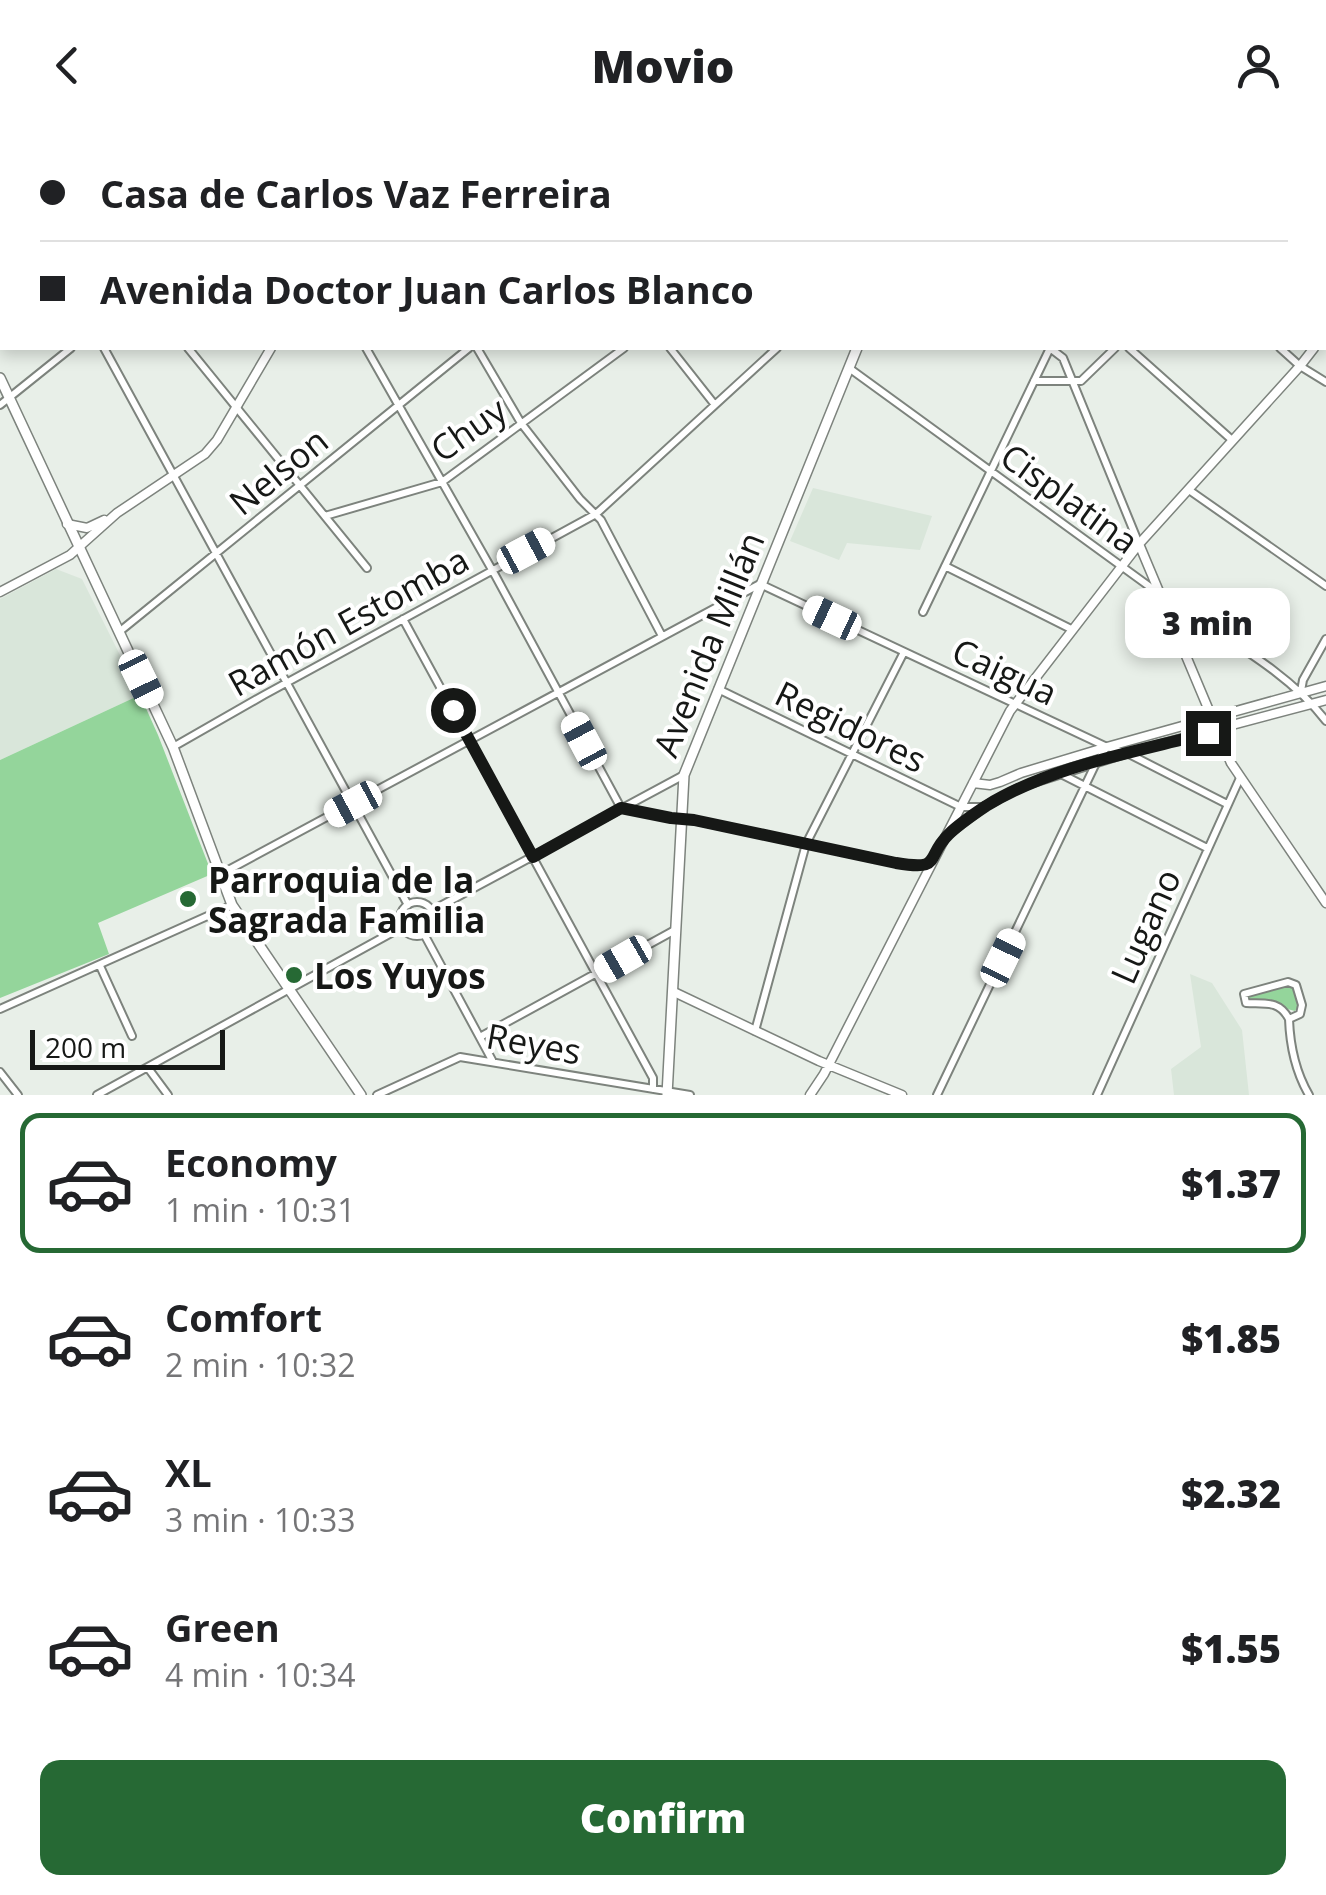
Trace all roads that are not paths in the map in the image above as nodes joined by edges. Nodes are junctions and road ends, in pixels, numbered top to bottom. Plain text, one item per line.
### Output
1 (68, 350) edge
2 (105, 350) edge
3 (190, 350) edge
4 (270, 350) edge
5 (367, 350) edge
6 (466, 350) edge
7 (478, 350) edge
8 (621, 350) edge
9 (672, 350) edge
10 (776, 350) edge
11 (856, 350) edge
12 (1049, 350) edge
13 (1053, 350) edge
14 (1113, 350) edge
15 (1131, 350) edge
16 (1282, 350) edge
17 (1312, 350) edge
18 (1300, 366) junction
19 (848, 368) junction
20 (0, 378) edge
21 (1034, 381) junction
22 (1326, 382) edge
23 (1072, 383) junction
24 (10, 398) junction
25 (715, 404) junction
26 (0, 405) edge
27 (399, 405) junction
28 (236, 406) junction
29 (520, 423) junction
30 (1232, 440) junction
31 (989, 471) junction
32 (174, 477) junction
33 (442, 482) junction
34 (300, 486) junction
35 (1189, 490) junction
36 (596, 514) junction
37 (324, 516) junction
38 (109, 520) junction
39 (67, 524) junction
40 (1139, 544) junction
41 (78, 548) junction
42 (216, 554) junction
43 (1122, 565) junction
44 (945, 566) junction
45 (367, 568) dead end
46 (492, 570) junction
47 (760, 584) junction
48 (1326, 586) edge
49 (0, 592) edge
50 (1160, 594) junction
51 (923, 612) dead end
52 (403, 619) junction
53 (1072, 629) junction
54 (119, 632) junction
55 (662, 636) junction
56 (1326, 639) edge
57 (904, 652) junction
58 (287, 683) junction
59 (1326, 686) edge
60 (718, 689) junction
61 (558, 691) junction
62 (1301, 692) junction
63 (1326, 700) edge
64 (1016, 703) junction
65 (1312, 703) junction
66 (1212, 718) junction
67 (1326, 721) edge
68 (1217, 731) junction
69 (470, 741) junction
70 (173, 747) junction
71 (1107, 747) junction
72 (1127, 753) junction
73 (852, 755) junction
74 (1096, 763) junction
75 (1061, 774) junction
76 (684, 775) junction
77 (1240, 778) junction
78 (973, 783) junction
79 (1085, 786) junction
80 (353, 804) junction
81 (1227, 804) junction
82 (961, 807) junction
83 (984, 807) junction
84 (621, 808) junction
85 (681, 819) junction
86 (946, 836) junction
87 (806, 844) junction
88 (1208, 848) junction
89 (533, 857) junction
90 (932, 862) junction
91 (219, 875) junction
92 (1326, 903) edge
93 (232, 905) junction
94 (408, 905) junction
95 (431, 911) junction
96 (402, 927) junction
97 (676, 929) junction
98 (424, 934) junction
99 (100, 966) junction
100 (597, 974) junction
101 (289, 990) junction
102 (674, 992) junction
103 (0, 1009) edge
104 (1290, 1019) junction
105 (755, 1031) junction
106 (132, 1036) dead end
107 (480, 1038) junction
108 (493, 1061) junction
109 (829, 1065) junction
110 (148, 1068) junction
111 (0, 1072) edge
112 (652, 1089) junction
113 (668, 1093) edge
114 (18, 1095) edge
115 (97, 1095) edge
116 (168, 1095) edge
117 (362, 1095) edge
118 (377, 1095) edge
119 (690, 1095) edge
120 (810, 1095) edge
121 (902, 1095) edge
122 (937, 1095) edge
123 (1097, 1095) edge
124 (1309, 1095) edge

1 - 24 street
2 - 32 street
3 - 28 street
4 - 28 street
5 - 27 street
6 - 27 street, Nelson
7 - 29 street
8 - 29 street, Chuy
9 - 25 street
10 - 25 street, Ramón Estomba
11 - 19 main road, Avenida Millán
12 - 21 street
13 - 23 street
14 - 23 street
15 - 30 street
16 - 18 street
17 - 18 street
18 - 22 street
18 - 30 street
19 - 31 street, Cisplatina
19 - 47 main road, Avenida Millán
20 - 24 main road
21 - 23 street
21 - 31 street
23 - 40 street
24 - 26 street
24 - 39 main road
25 - 36 street, Ramón Estomba
27 - 33 street
27 - 34 street, Nelson
28 - 32 street
28 - 34 street
29 - 33 street, Chuy
29 - 36 street
30 - 35 street
31 - 43 street, Cisplatina
31 - 44 street
32 - 38 street
32 - 42 street
33 - 37 street, Chuy
33 - 46 street
34 - 37 street
34 - 42 street, Nelson
35 - 40 street
35 - 48 street
36 - 46 street, Ramón Estomba
36 - 55 street
37 - 45 street
38 - 39 street
38 - 41 street
39 - 41 main road
40 - 43 street
40 - 50 street
41 - 49 street
41 - 54 main road
42 - 54 street, Nelson
42 - 58 street
43 - 50 street, Cisplatina
43 - 53 street
44 - 51 street
44 - 53 street
46 - 52 street, Ramón Estomba
46 - 61 street
47 - 55 street
47 - 57 street, Caigua
47 - 60 main road, Avenida Millán
50 - 62 street, Cisplatina
50 - 66 street
52 - 58 street, Ramón Estomba
52 - 69 street
53 - 64 street
54 - 70 main road
55 - 61 street
56 - 62 street
57 - 64 street, Caigua
57 - 73 street
58 - 70 street, Ramón Estomba
58 - 80 street
59 - 62 street
60 - 73 street, Regidores
60 - 76 main road, Avenida Millán
61 - 69 street
61 - 84 street
62 - 65 street, Cisplatina
62 - 66 street
63 - 65 street
64 - 71 street, Caigua
64 - 78 street
65 - 67 street, Cisplatina
65 - 68 street
66 - 68 street
66 - 71 street
68 - 72 street
68 - 77 street
69 - 80 street
69 - 89 street
70 - 91 main road
71 - 72 street, Caigua
71 - 74 street
71 - 78 street
72 - 74 street
72 - 81 street, Caigua
73 - 82 street, Regidores
73 - 87 street
74 - 75 street
74 - 79 street
75 - 79 street
75 - 83 street
76 - 84 street
76 - 85 main road, Avenida Millán
77 - 81 street, Lugano
77 - 92 street
78 - 82 street
79 - 88 street
79 - 122 street
80 - 91 street
80 - 94 street
81 - 88 street, Lugano
82 - 83 street
82 - 86 street
83 - 86 street
84 - 85 street
84 - 89 street
85 - 87 street
85 - 97 main road, Avenida Millán
86 - 90 street
87 - 90 street
87 - 105 street
88 - 123 street, Lugano
89 - 95 street
89 - 100 street
90 - 109 street
91 - 93 main road
93 - 99 street
93 - 101 main road
94 - 95 street
94 - 96 street
95 - 98 street
96 - 98 street
96 - 101 street
97 - 100 street
97 - 102 main road, Avenida Millán
98 - 107 street
99 - 103 street
99 - 106 street
100 - 107 street
100 - 112 street
101 - 110 street
101 - 117 main road
102 - 105 street
102 - 113 main road, Avenida Millán
104 - 104 street
104 - 124 street
105 - 109 street
107 - 108 street
108 - 112 street, Reyes
108 - 118 street, Reyes
109 - 120 street
109 - 121 street
110 - 115 street
110 - 116 street
111 - 114 street
112 - 113 street, Reyes
113 - 119 street, Reyes

